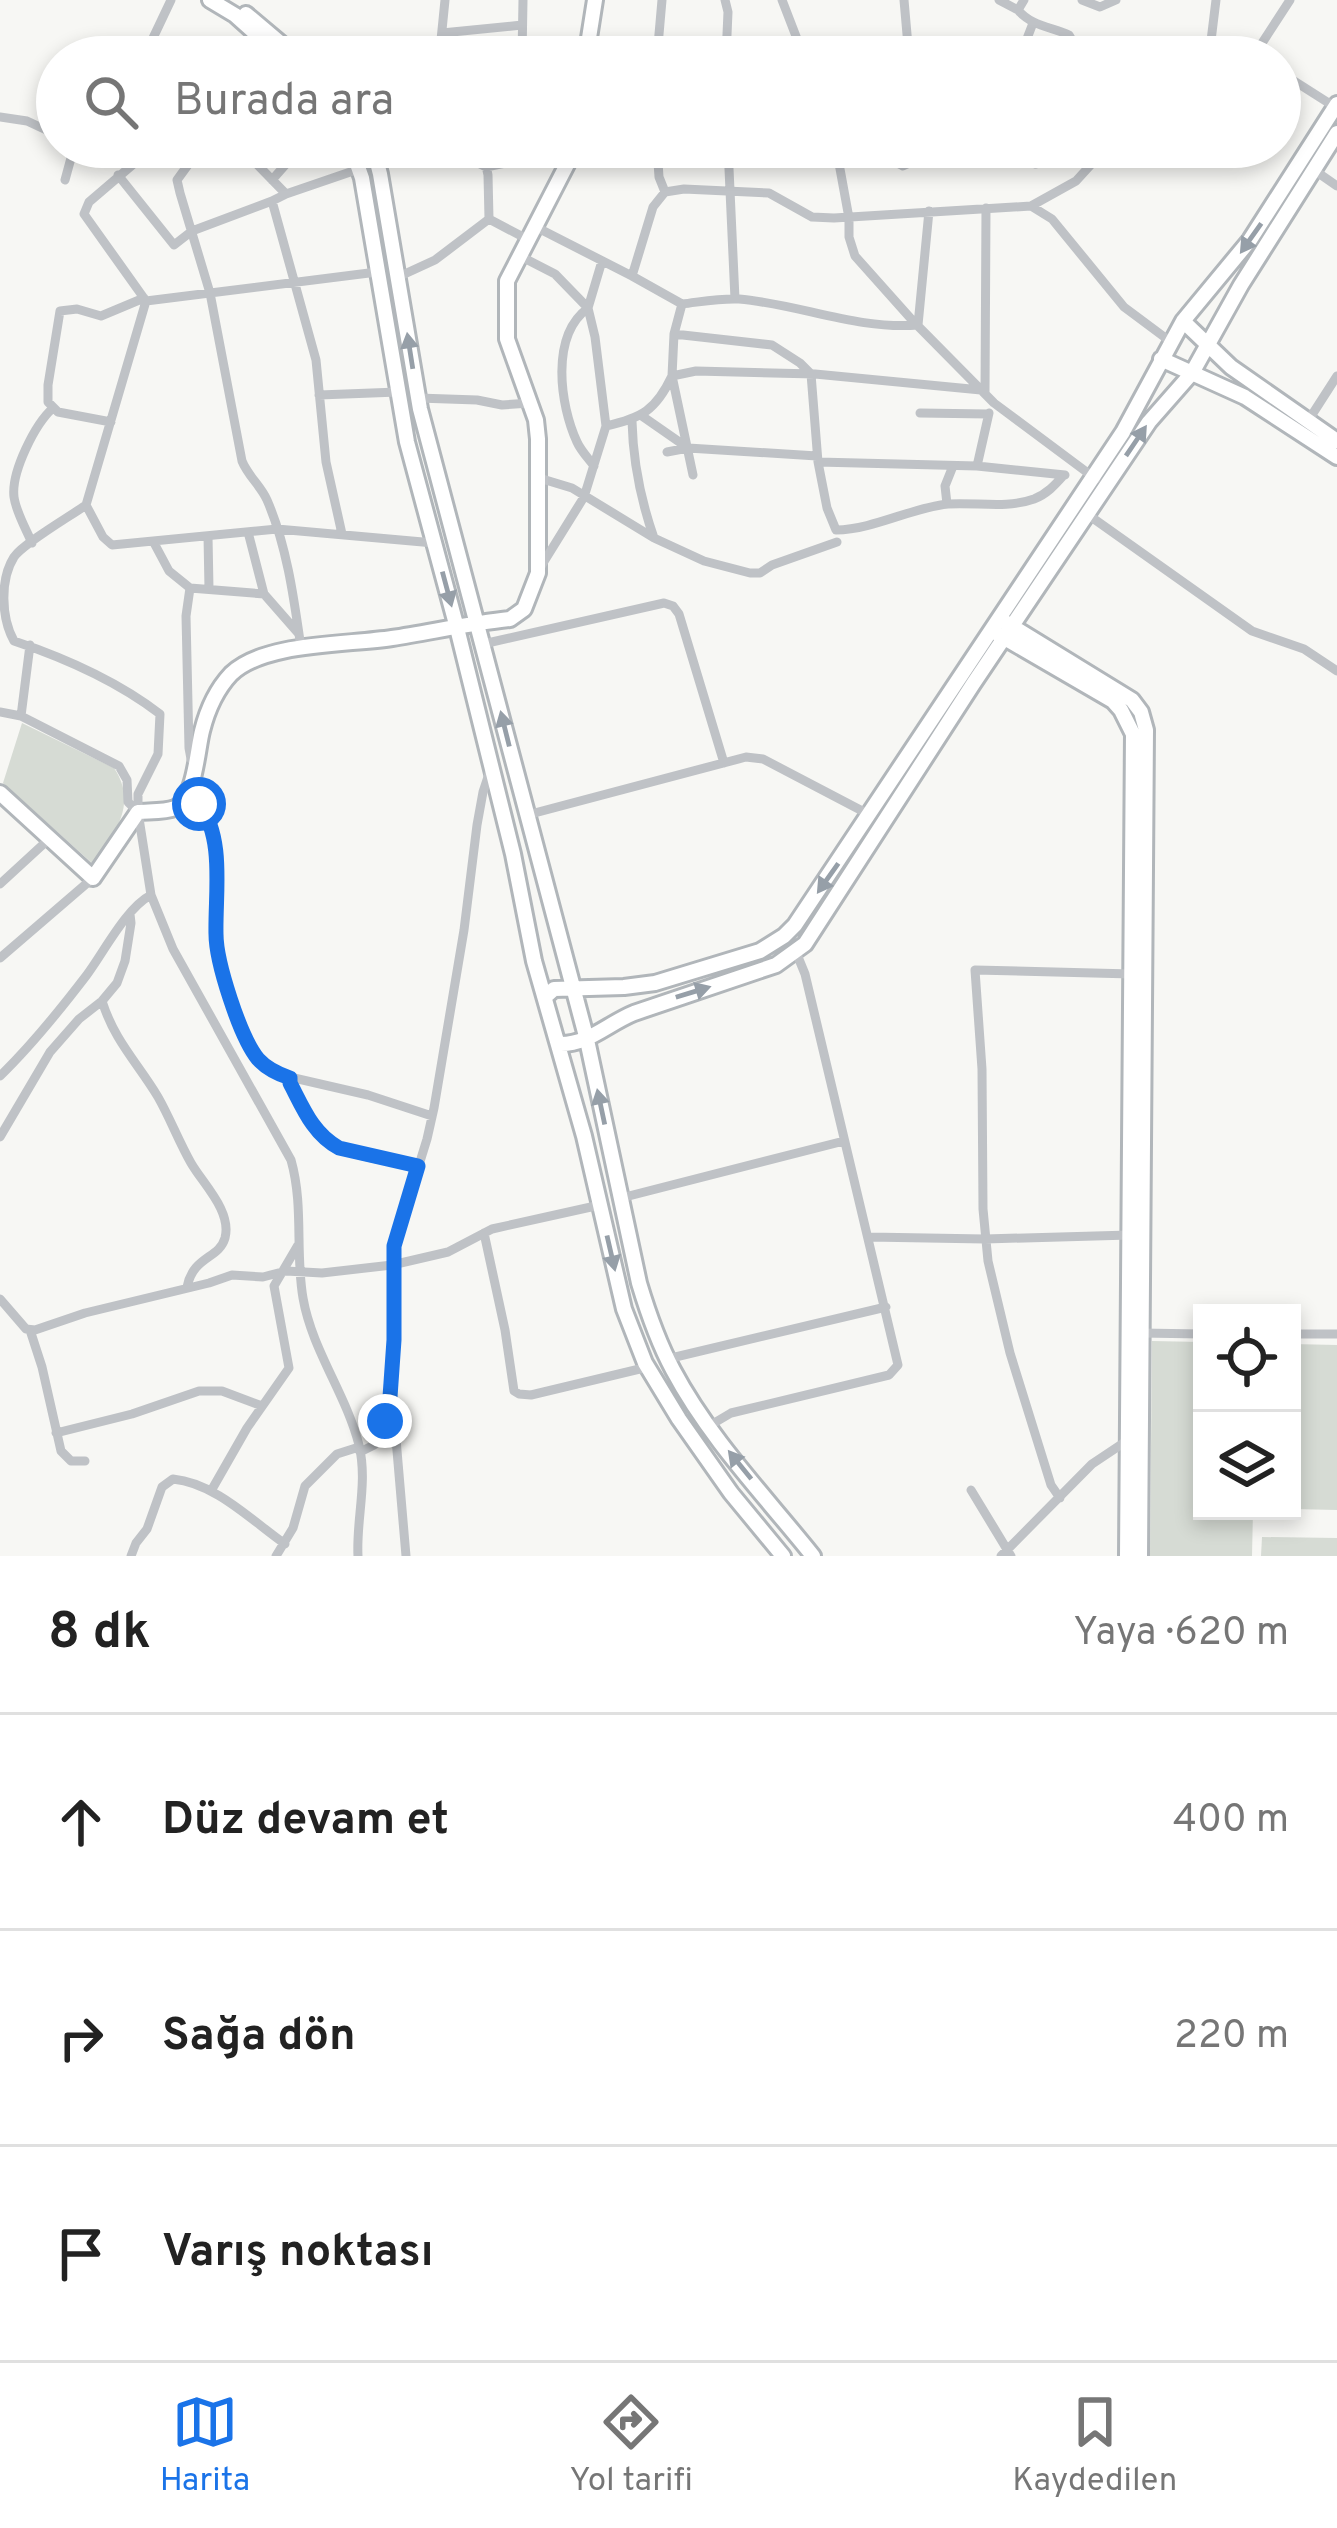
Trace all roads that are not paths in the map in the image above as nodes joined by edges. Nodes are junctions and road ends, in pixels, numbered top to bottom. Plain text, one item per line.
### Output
1 (171, 0) edge
2 (210, 0) edge
3 (227, 0) edge
4 (445, 0) edge
5 (523, 0) edge
6 (595, 0) edge
7 (662, 0) edge
8 (725, 0) edge
9 (782, 0) edge
10 (904, 0) edge
11 (999, 0) edge
12 (1082, 0) edge
13 (1116, 0) edge
14 (1216, 0) edge
15 (1290, 0) edge
16 (1021, 5) edge
17 (1034, 23) junction
18 (522, 25) junction
19 (442, 32) junction
20 (156, 36) edge
21 (260, 36) edge
22 (274, 36) edge
23 (442, 36) edge
24 (523, 36) edge
25 (589, 36) edge
26 (659, 36) edge
27 (727, 36) edge
28 (796, 36) edge
29 (907, 36) edge
30 (1029, 36) edge
31 (1070, 36) edge
32 (1212, 36) edge
33 (1268, 36) edge
34 (1301, 84) edge
35 (1336, 105) edge
36 (0, 117) edge
37 (36, 125) edge
38 (1337, 133) edge
39 (1301, 160) edge
40 (68, 168) edge
41 (127, 168) edge
42 (185, 168) edge
43 (260, 168) edge
44 (283, 168) edge
45 (377, 168) edge
46 (486, 168) edge
47 (565, 168) edge
48 (658, 168) edge
49 (729, 168) edge
50 (840, 168) edge
51 (1088, 168) edge
52 (1296, 168) edge
53 (358, 169) joint
54 (1314, 170) junction
55 (118, 175) junction
56 (65, 180) dead end
57 (272, 180) junction
58 (1337, 186) edge
59 (665, 192) junction
60 (730, 192) junction
61 (286, 194) junction
62 (272, 201) junction
63 (1031, 206) junction
64 (986, 208) junction
65 (928, 211) junction
66 (849, 218) junction
67 (489, 219) junction
68 (192, 231) junction
69 (531, 233) junction
70 (518, 255) junction
71 (602, 261) junction
72 (377, 272) junction
73 (632, 275) junction
74 (398, 278) junction
75 (294, 282) junction
76 (210, 293) junction
77 (736, 298) junction
78 (145, 300) junction
79 (682, 304) junction
80 (588, 308) junction
81 (1183, 321) junction
82 (917, 325) junction
83 (674, 334) junction
84 (1171, 342) junction
85 (1210, 346) junction
86 (1161, 359) junction
87 (1192, 373) junction
88 (811, 374) junction
89 (672, 376) junction
90 (1337, 376) edge
91 (398, 392) junction
92 (319, 395) junction
93 (986, 395) junction
94 (418, 398) junction
95 (530, 403) junction
96 (53, 408) junction
97 (920, 413) dead end
98 (988, 414) junction
99 (637, 418) junction
100 (1308, 421) junction
101 (111, 422) junction
102 (606, 426) junction
103 (1337, 441) edge
104 (688, 448) junction
105 (667, 452) dead end
106 (1337, 458) edge
107 (817, 459) junction
108 (594, 466) junction
109 (953, 466) junction
110 (977, 466) junction
111 (693, 475) dead end
112 (1064, 476) junction
113 (1093, 477) junction
114 (539, 478) junction
115 (584, 497) junction
116 (946, 504) junction
117 (86, 505) junction
118 (1087, 514) junction
119 (277, 530) junction
120 (248, 532) junction
121 (342, 534) junction
122 (208, 536) junction
123 (655, 538) junction
124 (153, 541) junction
125 (837, 542) dead end
126 (32, 543) junction
127 (434, 543) junction
128 (538, 571) junction
129 (190, 589) junction
130 (209, 589) junction
131 (264, 594) junction
132 (477, 622) junction
133 (457, 628) junction
134 (1001, 628) junction
135 (14, 641) junction
136 (300, 641) junction
137 (483, 644) junction
138 (30, 645) junction
139 (3, 650) dead end
140 (1337, 671) edge
141 (0, 712) edge
142 (21, 716) junction
143 (724, 763) junction
144 (196, 764) junction
145 (491, 768) junction
146 (0, 793) edge
147 (187, 794) junction
148 (138, 812) junction
149 (527, 815) junction
150 (870, 815) junction
151 (50, 839) junction
152 (93, 878) junction
153 (0, 884) edge
154 (151, 896) junction
155 (130, 914) junction
156 (796, 952) junction
157 (0, 958) edge
158 (1132, 974) junction
159 (572, 987) junction
160 (545, 998) junction
161 (102, 1001) junction
162 (587, 1040) junction
163 (559, 1044) junction
164 (0, 1076) edge
165 (290, 1078) junction
166 (432, 1116) junction
167 (0, 1137) edge
168 (844, 1141) junction
169 (418, 1166) junction
170 (621, 1198) junction
171 (600, 1205) junction
172 (484, 1233) junction
173 (1130, 1235) junction
174 (868, 1237) junction
175 (986, 1239) junction
176 (300, 1240) junction
177 (392, 1265) junction
178 (299, 1271) junction
179 (281, 1273) junction
180 (187, 1287) junction
181 (0, 1299) edge
182 (886, 1306) junction
183 (30, 1330) junction
184 (1141, 1334) junction
185 (1193, 1334) edge
186 (1301, 1334) edge
187 (1337, 1334) edge
188 (667, 1359) junction
189 (648, 1367) junction
190 (262, 1406) junction
191 (389, 1411) junction
192 (710, 1426) junction
193 (56, 1433) junction
194 (1128, 1439) junction
195 (360, 1450) junction
196 (85, 1461) dead end
197 (971, 1490) dead end
198 (211, 1491) junction
199 (1060, 1498) junction
200 (285, 1544) junction
201 (1007, 1554) edge
202 (131, 1556) edge
203 (276, 1556) edge
204 (358, 1556) edge
205 (406, 1556) edge
206 (783, 1556) edge
207 (813, 1556) edge
208 (1127, 1556) edge
209 (1140, 1556) edge

1 - 20 street
2 - 21 street
3 - 22 street
4 - 19 street
5 - 18 street
6 - 25 street
7 - 26 street
8 - 27 street
9 - 28 street
10 - 29 street
11 - 16 street
12 - 13 street
14 - 32 street
15 - 33 street
16 - 17 street
17 - 30 street
17 - 31 street
18 - 19 street
18 - 24 street
19 - 23 street
34 - 35 street
35 -> 39 street
36 - 37 street
38 - 54 street
40 - 56 street
41 - 55 street
42 - 68 street
43 - 57 street
44 - 57 street
45 - 74 street
46 - 67 street
47 - 69 street
48 - 59 street
49 - 60 street
50 - 66 street
51 - 63 street
52 -> 81 street
53 - 61 street
53 - 72 street
54 - 58 street
54 - 85 street
55 - 68 street
55 - 78 street
57 - 61 street
59 - 60 street
59 - 73 street
60 - 66 street
60 - 77 street
61 - 62 street
62 - 68 street
62 - 75 street
63 - 64 street
63 - 84 street
64 - 65 street
64 - 93 street
65 - 66 street
65 - 82 street
66 - 82 street
67 - 69 street
67 - 74 street
68 - 76 street
69 - 70 street
69 - 71 street
70 - 80 street
70 - 95 street
71 - 73 street
71 - 80 street
72 - 75 street
72 - 91 street
73 - 79 street
94 -> 74 street
75 - 76 street
75 - 92 street
76 - 78 street
76 - 119 street
77 - 79 street
77 - 82 street
78 - 96 street
78 - 101 street
79 - 83 street
80 - 102 street
80 - 108 street
81 - 84 street
81 - 85 street
82 - 93 street
83 - 88 street
83 - 89 street
84 - 86 street
85 - 87 street
85 - 100 street
86 - 87 street
86 - 113 street
87 - 106 street
113 -> 87 street
88 - 89 street
88 - 93 street
88 - 107 street
89 - 99 street
89 - 104 street
90 - 100 street
91 - 92 street
91 - 127 street
92 - 121 street
93 - 98 street
93 - 113 street
94 - 95 street
94 - 132 street
95 - 114 street
96 - 101 street
96 - 126 street
97 - 98 street
98 - 110 street
99 - 102 street
99 - 104 street
99 - 123 street
100 - 103 street
101 - 117 street
102 - 108 street
104 - 105 street
104 - 107 street
104 - 111 street
107 - 109 street
107 - 116 street
108 - 115 street
109 - 110 street
109 - 116 street
110 - 112 street
112 - 113 street
112 - 116 street
113 - 118 street
113 - 134 street
114 - 115 street
114 - 128 street
115 - 123 street
115 - 128 street
117 - 124 street
117 - 126 street
118 - 134 street
118 - 140 street
119 - 120 street
119 - 121 street
119 - 136 street
120 - 122 street
120 - 131 street
121 - 127 street
122 - 124 street
122 - 130 street
123 - 125 street
124 - 129 street
126 - 135 street
127 -> 133 street
128 - 132 street
129 - 130 street
129 - 144 street
130 - 131 street
131 - 136 street
132 - 133 street
132 - 137 street
133 - 136 street
133 - 145 street
134 - 150 street
134 - 156 street
134 - 158 street
134 - 184 street
135 - 138 street
135 - 139 street
136 - 144 street
137 - 143 street
149 -> 137 street
138 - 142 street
138 - 148 street
141 - 142 street
142 - 148 street
143 - 149 street
143 - 150 street
144 - 147 street
145 - 160 street
145 - 166 street
146 - 151 street
147 - 148 street
147 - 165 street
148 - 152 street
148 - 154 street
149 - 159 street
150 -> 159 street
151 - 152 street
151 - 153 street
152 - 157 street
154 - 155 street
154 - 176 street
155 - 161 street
155 - 164 street
162 -> 156 street
156 - 168 street
158 - 173 street
158 - 175 street
159 - 160 street
159 - 162 street
160 - 163 street
161 - 167 street
161 - 180 street
162 - 163 street
170 -> 162 street
163 - 171 street
165 - 166 street
165 - 169 street
166 - 169 street
168 - 170 street
168 - 174 street
169 - 177 street
170 - 188 street
171 - 172 street
171 -> 189 street
172 - 177 street
172 - 189 street
173 - 175 street
173 - 194 street
174 - 175 street
174 - 182 street
175 - 199 street
176 - 178 street
176 - 179 street
177 - 178 street
177 - 191 street
178 - 179 street
178 - 195 street
179 - 180 street
179 - 190 street
180 - 183 street
181 - 183 street
182 - 188 street
182 - 192 street
183 - 193 street
184 - 185 street
184 - 209 street
186 - 187 street
188 - 192 street
189 - 206 street
190 - 193 street
190 - 198 street
191 - 195 street
191 - 205 street
207 -> 192 street
193 - 196 street
194 - 199 street
194 - 208 street
195 - 200 street
195 - 204 street
197 - 201 street
198 - 200 street
198 - 202 street
199 - 201 street
200 - 203 street

